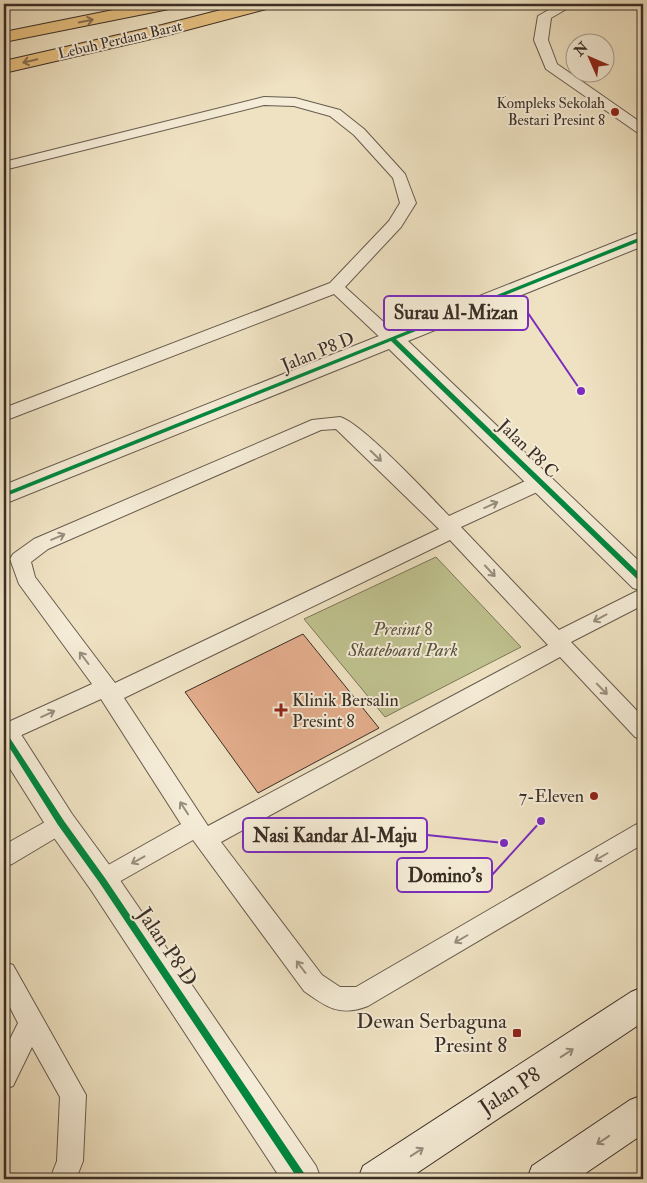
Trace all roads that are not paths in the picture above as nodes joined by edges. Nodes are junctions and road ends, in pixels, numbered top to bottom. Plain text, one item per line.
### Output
1 (169, 4) edge
2 (264, 4) edge
3 (568, 4) edge
4 (4, 37) edge
5 (4, 67) edge
6 (643, 130) edge
7 (4, 166) edge
8 (643, 238) edge
9 (336, 287) junction
10 (392, 338) junction
11 (4, 415) edge
12 (541, 482) junction
13 (4, 495) edge
14 (450, 528) junction
15 (643, 581) edge
16 (643, 596) edge
17 (559, 644) junction
18 (108, 691) junction
19 (643, 731) edge
20 (4, 734) edge
21 (60, 823) junction
22 (643, 832) edge
23 (201, 833) junction
24 (4, 857) edge
25 (102, 880) junction
26 (4, 973) edge
27 (643, 1003) edge
28 (32, 1022) junction
29 (4, 1077) edge
30 (643, 1113) edge
31 (63, 1179) edge
32 (303, 1179) edge
33 (376, 1179) edge
34 (545, 1179) edge

4 -> 1 main road, Lebuh Perdana Barat
2 -> 5 main road, Lebuh Perdana Barat
3 - 6 lane
7 - 9 lane
8 - 10 street, Jalan P8 D
9 - 10 lane
9 - 11 lane
10 - 12 street, Jalan P8 C
10 - 13 street, Jalan P8 D
14 -> 12 lane
12 - 15 street, Jalan P8 C
14 -> 17 lane
14 - 18 lane
18 -> 14 lane
16 -> 17 lane
17 -> 19 lane
17 - 23 lane
20 -> 18 lane
23 -> 18 lane
20 - 21 street, Jalan P8 D
21 - 24 lane
21 - 25 street, Jalan P8 D
22 -> 23 lane
23 -> 25 lane
25 - 32 street, Jalan P8 D
26 - 28 lane
33 -> 27 street, Jalan P8
28 - 29 lane
28 - 31 lane
30 -> 34 street

